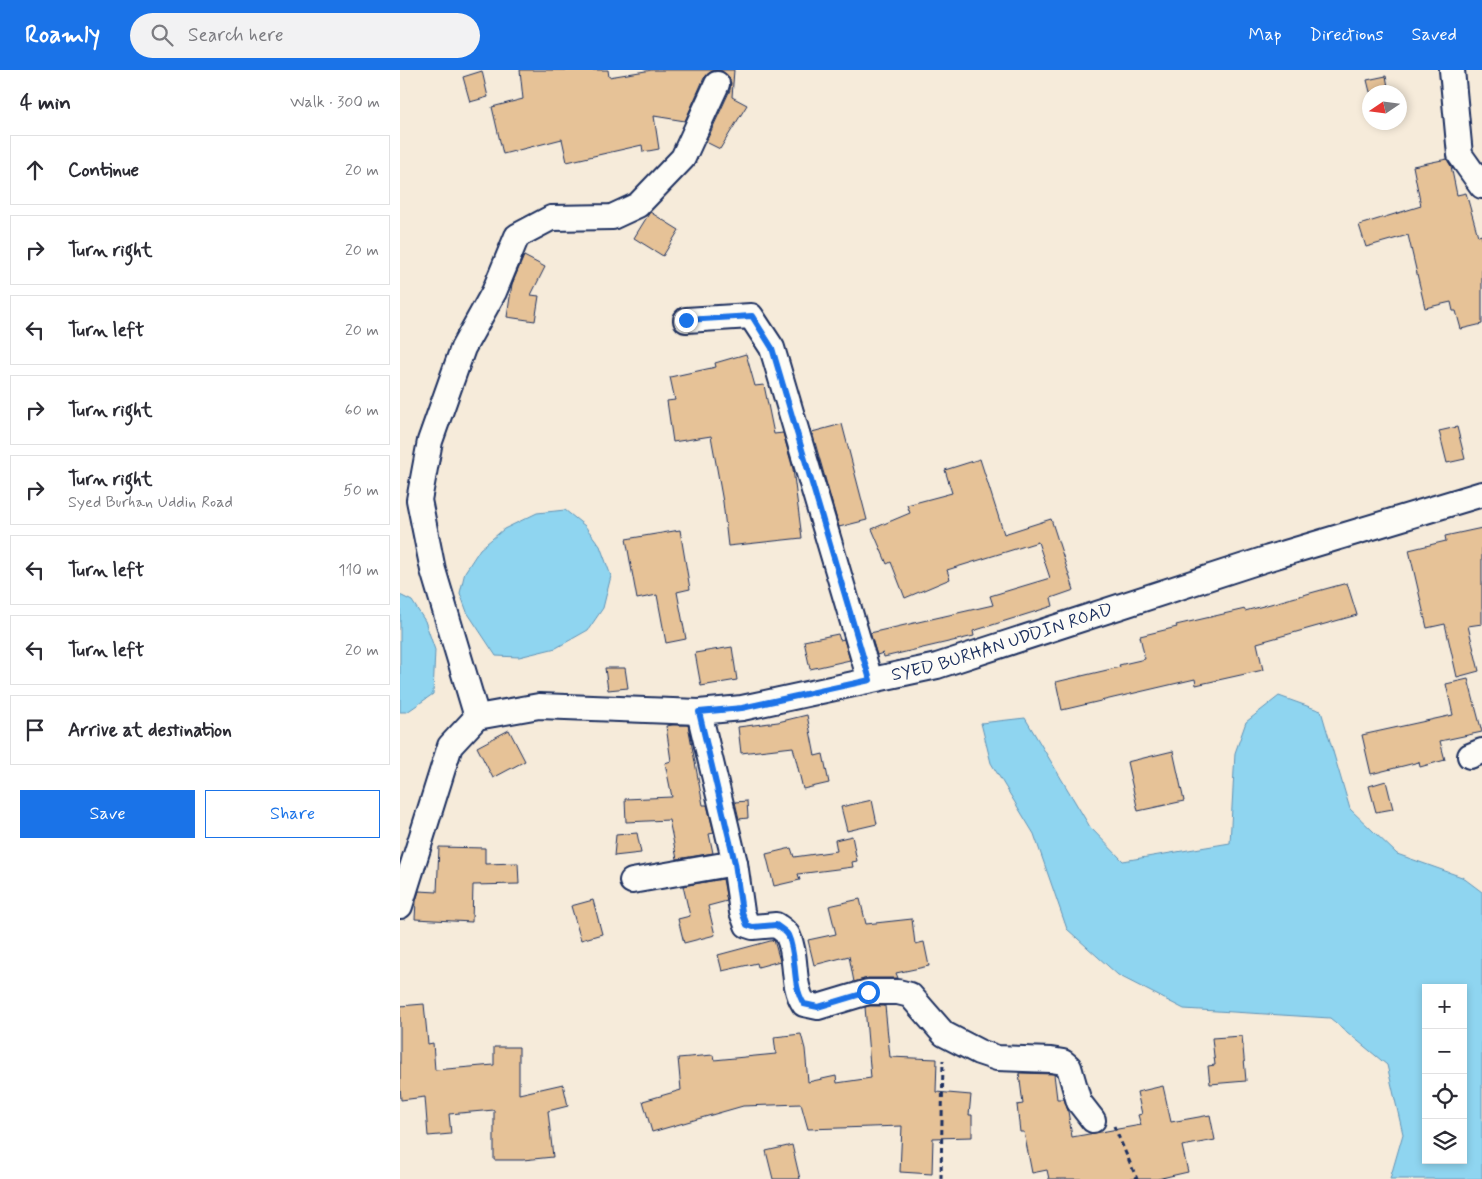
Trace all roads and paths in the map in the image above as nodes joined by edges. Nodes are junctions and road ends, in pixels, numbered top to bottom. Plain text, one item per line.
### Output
1 (1452, 70) edge
2 (717, 84) dead end
3 (1482, 186) edge
4 (686, 320) dead end
5 (1482, 494) edge
6 (870, 680) junction
7 (699, 712) junction
8 (477, 717) junction
9 (735, 863) junction
10 (632, 881) dead end
11 (400, 906) edge
12 (944, 1034) junction
13 (1093, 1120) joint
14 (942, 1179) edge
15 (1137, 1179) edge

1 - 3 street
2 - 8 street
4 - 6 street
5 - 6 street, SYED BURHAN UDDIN ROAD
6 - 7 street, SYED BURHAN UDDIN ROAD
7 - 8 street, SYED BURHAN UDDIN ROAD
7 - 9 street
8 - 11 street
9 - 10 street
9 - 12 street
12 - 13 street
12 - 14 path
13 - 15 path

